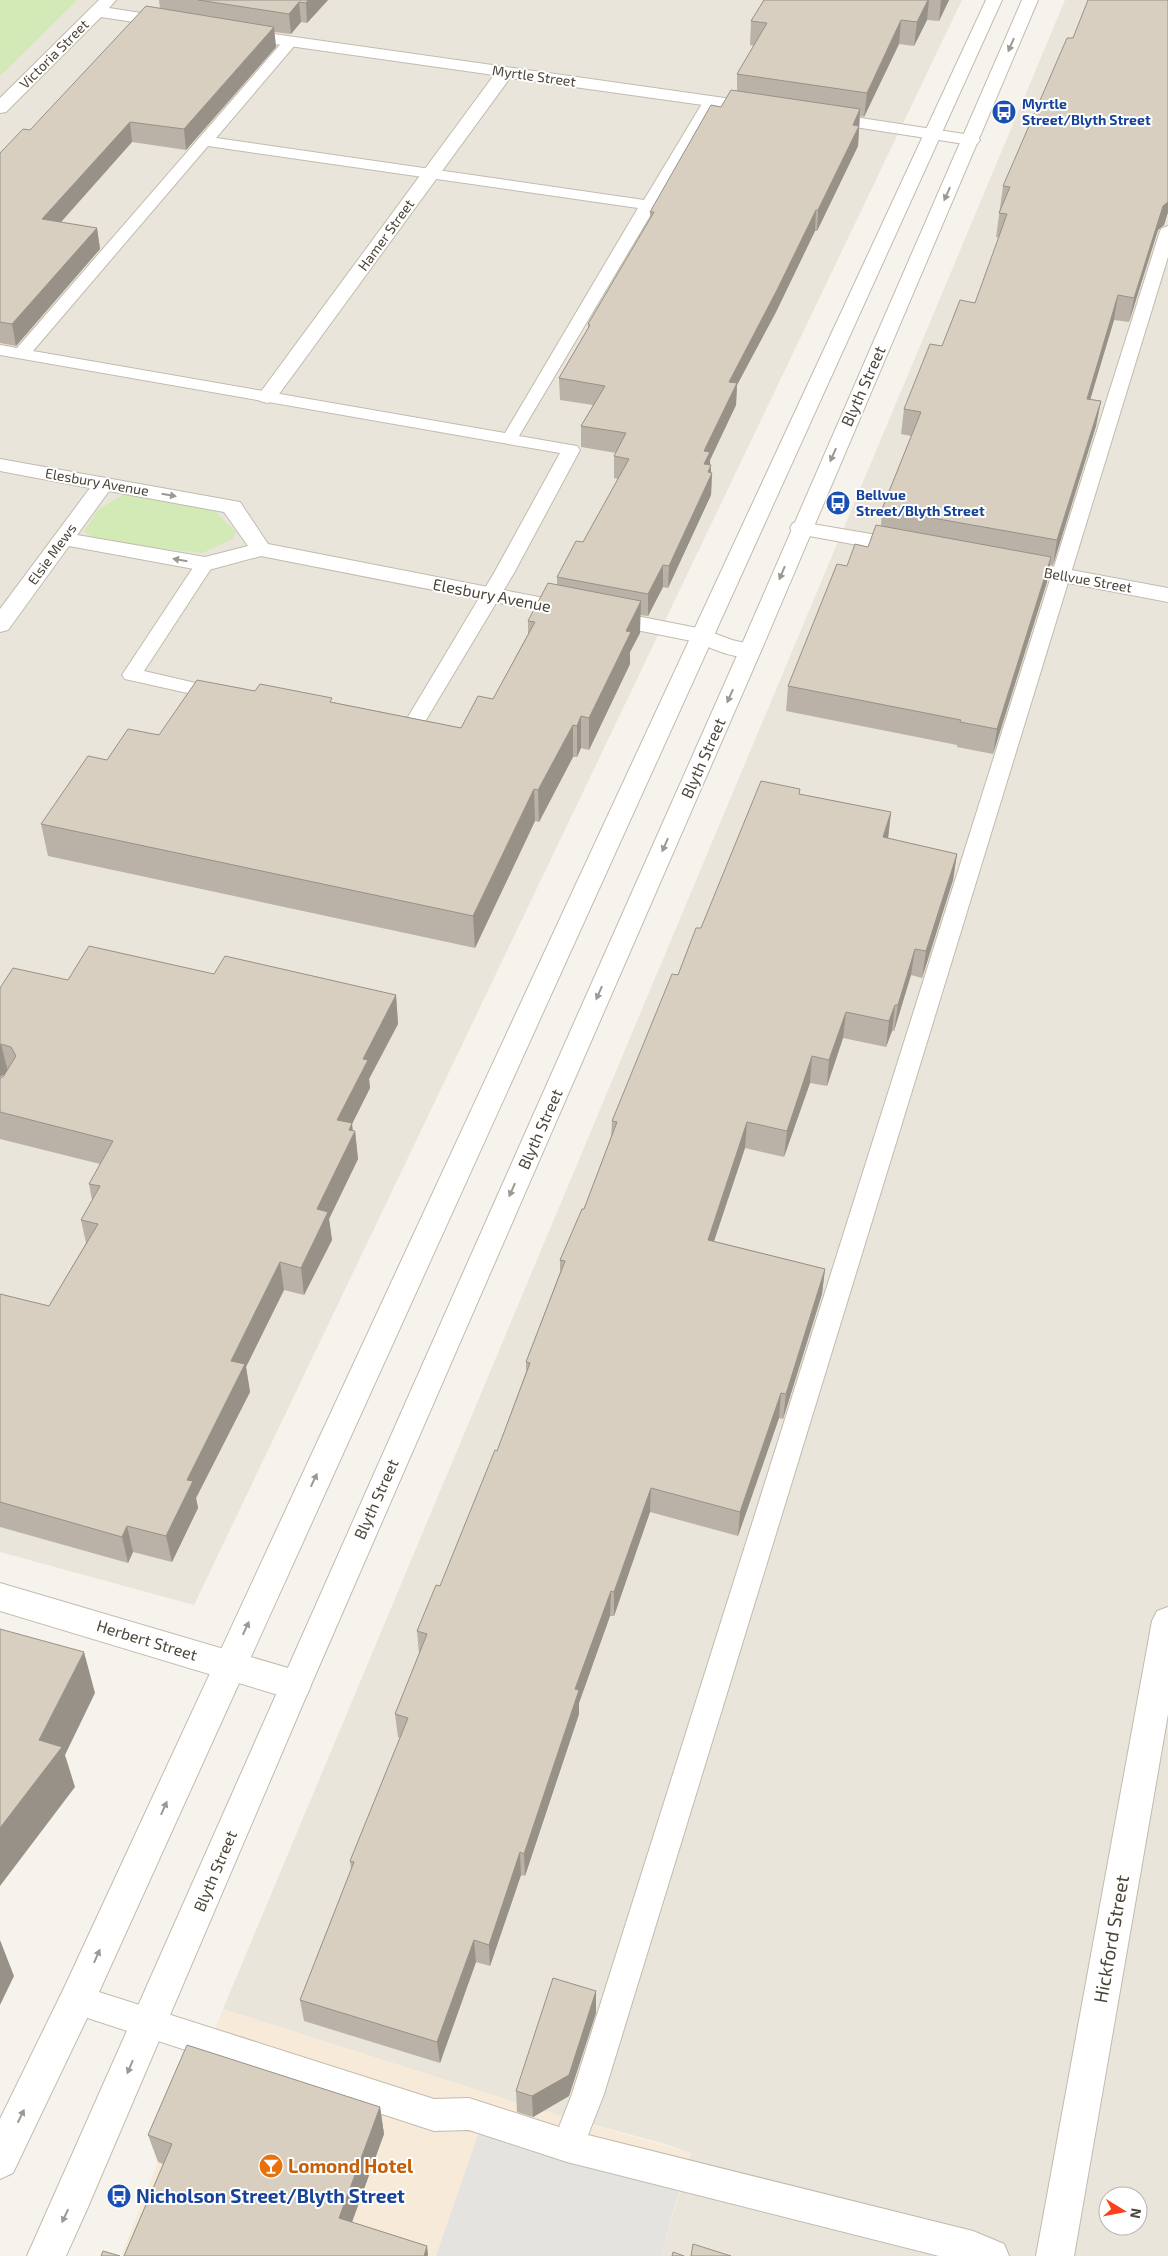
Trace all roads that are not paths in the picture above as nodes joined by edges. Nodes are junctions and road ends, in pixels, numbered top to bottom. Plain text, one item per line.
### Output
1 (994, 0) edge
2 (1030, 0) edge
3 (102, 6) edge
4 (187, 26) edge
5 (224, 32) edge
6 (290, 42) junction
7 (505, 72) junction
8 (711, 100) junction
9 (0, 108) edge
10 (778, 111) edge
11 (807, 115) edge
12 (932, 134) junction
13 (971, 140) junction
14 (205, 141) junction
15 (430, 175) junction
16 (648, 205) junction
17 (1168, 231) edge
18 (0, 350) edge
19 (21, 354) junction
20 (267, 397) junction
21 (512, 435) junction
22 (0, 465) edge
23 (104, 483) junction
24 (801, 528) junction
25 (63, 539) junction
26 (261, 549) junction
27 (924, 550) edge
28 (992, 563) edge
29 (205, 564) junction
30 (1061, 576) junction
31 (491, 595) junction
32 (1168, 595) edge
33 (7, 607) edge
34 (0, 626) edge
35 (703, 636) junction
36 (750, 651) junction
37 (237, 698) edge
38 (379, 728) edge
39 (0, 1597) edge
40 (1168, 1621) edge
41 (229, 1665) junction
42 (294, 1685) junction
43 (77, 2000) junction
44 (149, 2022) junction
45 (567, 2146) junction
46 (0, 2160) edge
47 (46, 2256) edge
48 (992, 2256) edge
49 (1055, 2256) edge

1 - 12 street
2 -> 13 street, Blyth Street
3 - 4 street
3 - 9 street, Victoria Street
5 - 6 street, Myrtle Street
6 - 7 street, Myrtle Street
6 - 14 lane
7 - 8 street, Myrtle Street
7 - 15 street, Hamer Street
8 - 10 street, Myrtle Street
8 - 16 lane
11 - 12 street
12 - 13 street
12 - 35 street
13 -> 24 street, Blyth Street
14 - 15 lane
14 - 19 lane
15 - 16 lane
15 - 20 street, Hamer Street
16 - 21 lane
17 - 30 lane
18 - 19 lane
19 - 20 lane
20 - 21 lane
21 - 31 lane
22 - 23 street, Elesbury Avenue
23 - 25 street, Elsie Mews
23 -> 26 street, Elesbury Avenue
24 - 27 street
24 -> 36 street, Blyth Street
29 -> 25 street, Elesbury Avenue
25 - 33 street, Elsie Mews
26 - 29 street, Elesbury Avenue
26 - 31 street, Elesbury Avenue
28 - 30 street, Bellvue Street
29 - 37 lane
30 - 32 street, Bellvue Street
30 - 45 lane
31 - 35 street, Elesbury Avenue
31 - 38 lane
33 - 34 street, Elsie Mews
35 - 36 street, Elesbury Avenue
41 -> 35 street
36 -> 42 street, Blyth Street
39 - 41 street, Herbert Street
40 - 49 street, Hickford Street
41 - 42 street, Herbert Street
43 -> 41 street
42 - 44 street, Blyth Street
43 - 44 lane
46 -> 43 street
44 - 45 lane
44 -> 47 street, Blyth Street
45 - 48 lane

